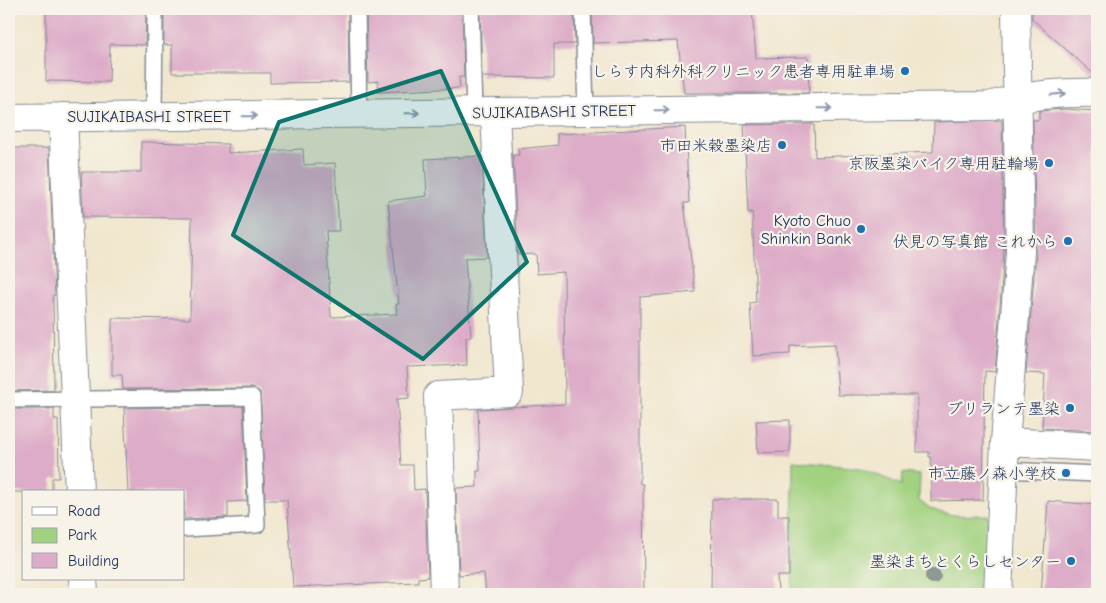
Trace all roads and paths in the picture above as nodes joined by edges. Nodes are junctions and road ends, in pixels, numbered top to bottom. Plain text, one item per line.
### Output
1 (155, 9) edge
2 (357, 9) edge
3 (471, 9) edge
4 (583, 9) edge
5 (1016, 9) edge
6 (1097, 93) edge
7 (1019, 97) junction
8 (586, 111) junction
9 (485, 112) junction
10 (359, 114) junction
11 (63, 117) junction
12 (154, 117) junction
13 (9, 118) edge
14 (75, 399) junction
15 (9, 400) edge
16 (1005, 442) junction
17 (1097, 447) edge
18 (1004, 470) junction
19 (1097, 474) edge
20 (79, 490) edge
21 (185, 529) edge
22 (83, 580) edge
23 (84, 594) edge
24 (444, 594) edge
25 (998, 594) edge

1 - 12 lane
2 - 10 lane
3 - 9 lane
4 - 8 lane
5 - 7 street
7 -> 6 street, SUJIKAIBASHI STREET
8 -> 7 street, SUJIKAIBASHI STREET
7 - 16 street
8 - 9 street, SUJIKAIBASHI STREET
10 -> 9 street, SUJIKAIBASHI STREET
9 - 24 street
12 -> 10 street, SUJIKAIBASHI STREET
11 - 12 street, SUJIKAIBASHI STREET
11 - 13 street, SUJIKAIBASHI STREET
11 - 14 street
14 - 15 lane
14 - 20 street
14 - 21 lane
16 - 17 street
16 - 18 street
18 - 19 lane
18 - 25 street
22 - 23 street

